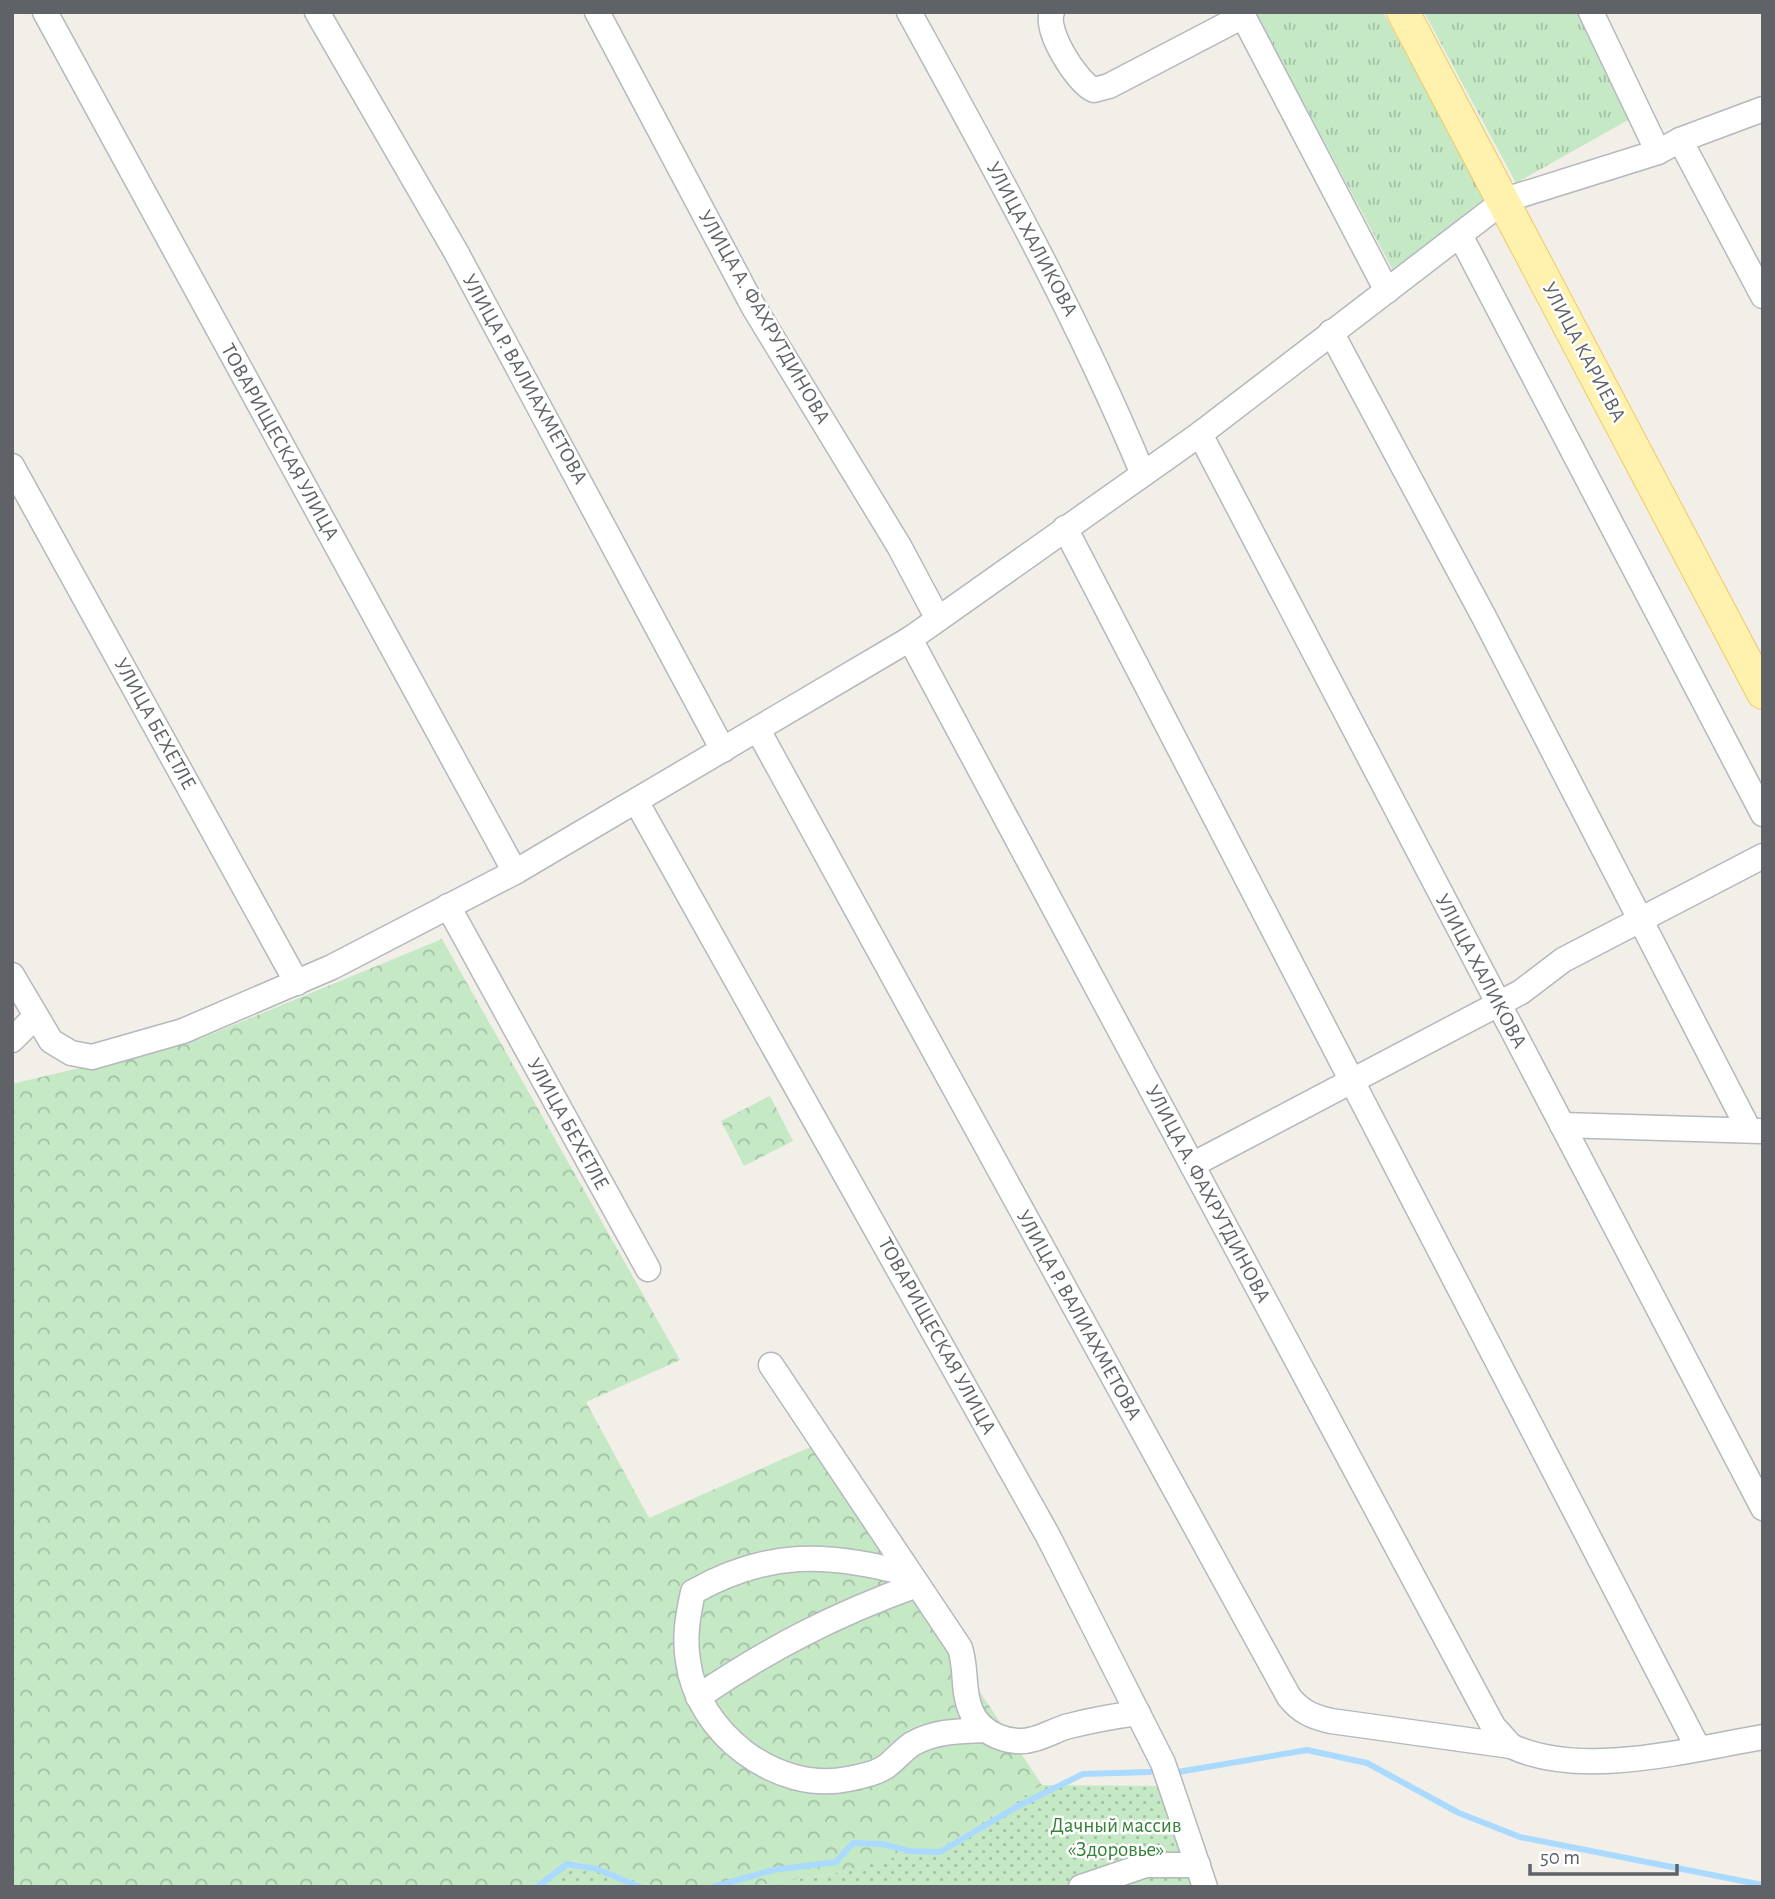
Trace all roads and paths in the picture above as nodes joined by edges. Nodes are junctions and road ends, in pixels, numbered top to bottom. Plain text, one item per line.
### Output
1 (45, 12) edge
2 (317, 12) edge
3 (597, 12) edge
4 (909, 12) edge
5 (1052, 12) edge
6 (1403, 12) edge
7 (1591, 12) edge
8 (1242, 14) edge
9 (1763, 109) edge
10 (1680, 140) junction
11 (1658, 152) junction
12 (1505, 200) junction
13 (1460, 235) junction
14 (1760, 282) edge
15 (1387, 291) junction
16 (1331, 332) junction
17 (1200, 434) junction
18 (12, 466) edge
19 (1142, 472) junction
20 (1065, 527) junction
21 (938, 618) junction
22 (910, 639) junction
23 (1763, 693) edge
24 (758, 730) junction
25 (723, 750) junction
26 (636, 801) junction
27 (1763, 814) edge
28 (1763, 856) edge
29 (515, 872) junction
30 (448, 906) junction
31 (1640, 920) junction
32 (12, 975) edge
33 (297, 982) junction
34 (1498, 1003) junction
35 (35, 1017) junction
36 (12, 1040) edge
37 (1352, 1080) junction
38 (1562, 1125) junction
39 (1756, 1131) edge
40 (1192, 1165) junction
41 (648, 1269) dead end
42 (771, 1365) dead end
43 (1763, 1508) edge
44 (913, 1579) junction
45 (698, 1698) junction
46 (1138, 1713) junction
47 (985, 1730) junction
48 (1763, 1737) edge
49 (1511, 1746) junction
50 (1698, 1748) junction
51 (1201, 1876) edge
52 (1081, 1887) edge

1 - 29 street, ТОВАРИЩЕСКАЯ УЛИЦА
2 - 25 street, УЛИЦА Р. ВАЛИАХМЕТОВА
3 - 21 street, УЛИЦА А. ФАХРУТДИНОВА
4 - 19 street, УЛИЦА ХАЛИКОВА
5 - 8 street
6 - 12 main road, УЛИЦА КАРИЕВА
7 - 11 street
8 - 15 street
9 - 10 street
10 - 11 street
10 - 14 street
11 - 12 street
12 - 13 street
12 - 23 main road, УЛИЦА КАРИЕВА
13 - 15 street
13 - 27 street
15 - 16 street
16 - 17 street
16 - 31 street
17 - 19 street
17 - 34 street, УЛИЦА ХАЛИКОВА
18 - 33 street, УЛИЦА БЕХЕТЛЕ
19 - 20 street
20 - 21 street
20 - 37 street
21 - 22 street
22 - 24 street
22 - 40 street, УЛИЦА А. ФАХРУТДИНОВА
24 - 25 street
24 - 49 street, УЛИЦА Р. ВАЛИАХМЕТОВА
25 - 26 street
26 - 29 street
26 - 46 street, ТОВАРИЩЕСКАЯ УЛИЦА
28 - 31 street
29 - 30 street
30 - 33 street
30 - 41 street, УЛИЦА БЕХЕТЛЕ
31 - 34 street
31 - 39 street
32 - 35 street
33 - 35 street
34 - 37 street
34 - 38 street, УЛИЦА ХАЛИКОВА
35 - 36 street
37 - 40 street
37 - 50 street
38 - 39 street
38 - 43 street, УЛИЦА ХАЛИКОВА
40 - 49 street, УЛИЦА А. ФАХРУТДИНОВА
42 - 44 street
44 - 45 street
44 - 45 street
44 - 47 street
45 - 47 street
46 - 47 street
46 - 51 street, ТОВАРИЩЕСКАЯ УЛИЦА
48 - 50 street, УЛИЦА Р. ВАЛИАХМЕТОВА
49 - 50 street, УЛИЦА Р. ВАЛИАХМЕТОВА
51 - 52 street

